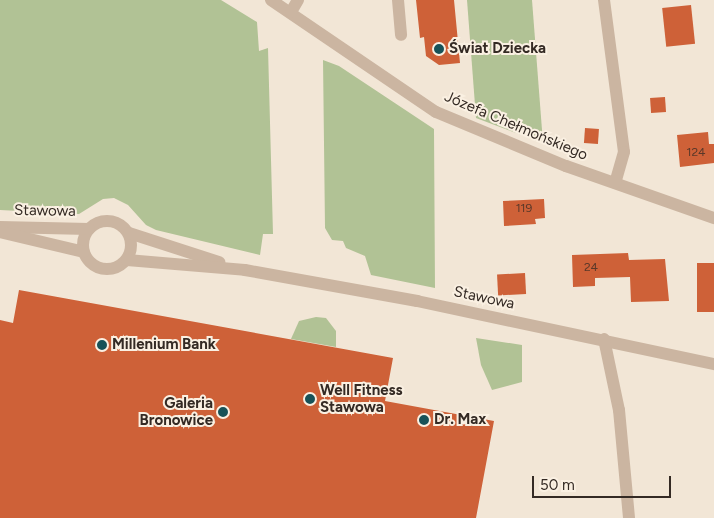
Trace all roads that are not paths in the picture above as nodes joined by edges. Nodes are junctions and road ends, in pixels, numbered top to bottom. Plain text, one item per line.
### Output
1 (272, 0) edge
2 (298, 0) edge
3 (398, 0) edge
4 (604, 0) edge
5 (290, 12) junction
6 (401, 36) dead end
7 (615, 183) junction
8 (714, 218) edge
9 (0, 227) edge
10 (89, 229) junction
11 (0, 232) edge
12 (129, 233) junction
13 (84, 252) junction
14 (127, 260) junction
15 (245, 270) junction
16 (604, 339) junction
17 (714, 364) edge
18 (629, 518) edge

1 - 5 street, Józefa Chełmońskiego
2 - 5 street
3 - 6 street
4 - 7 street
5 - 7 street, Józefa Chełmońskiego
7 - 8 street, Józefa Chełmońskiego
9 - 10 street, Stawowa
10 - 12 street, Stawowa
10 - 13 street, Stawowa
11 - 13 street, Stawowa
12 - 14 street
12 - 15 street, Stawowa
13 - 14 street, Stawowa
14 - 15 street, Stawowa
15 - 16 street, Stawowa
16 - 17 street, Stawowa
16 - 18 street

